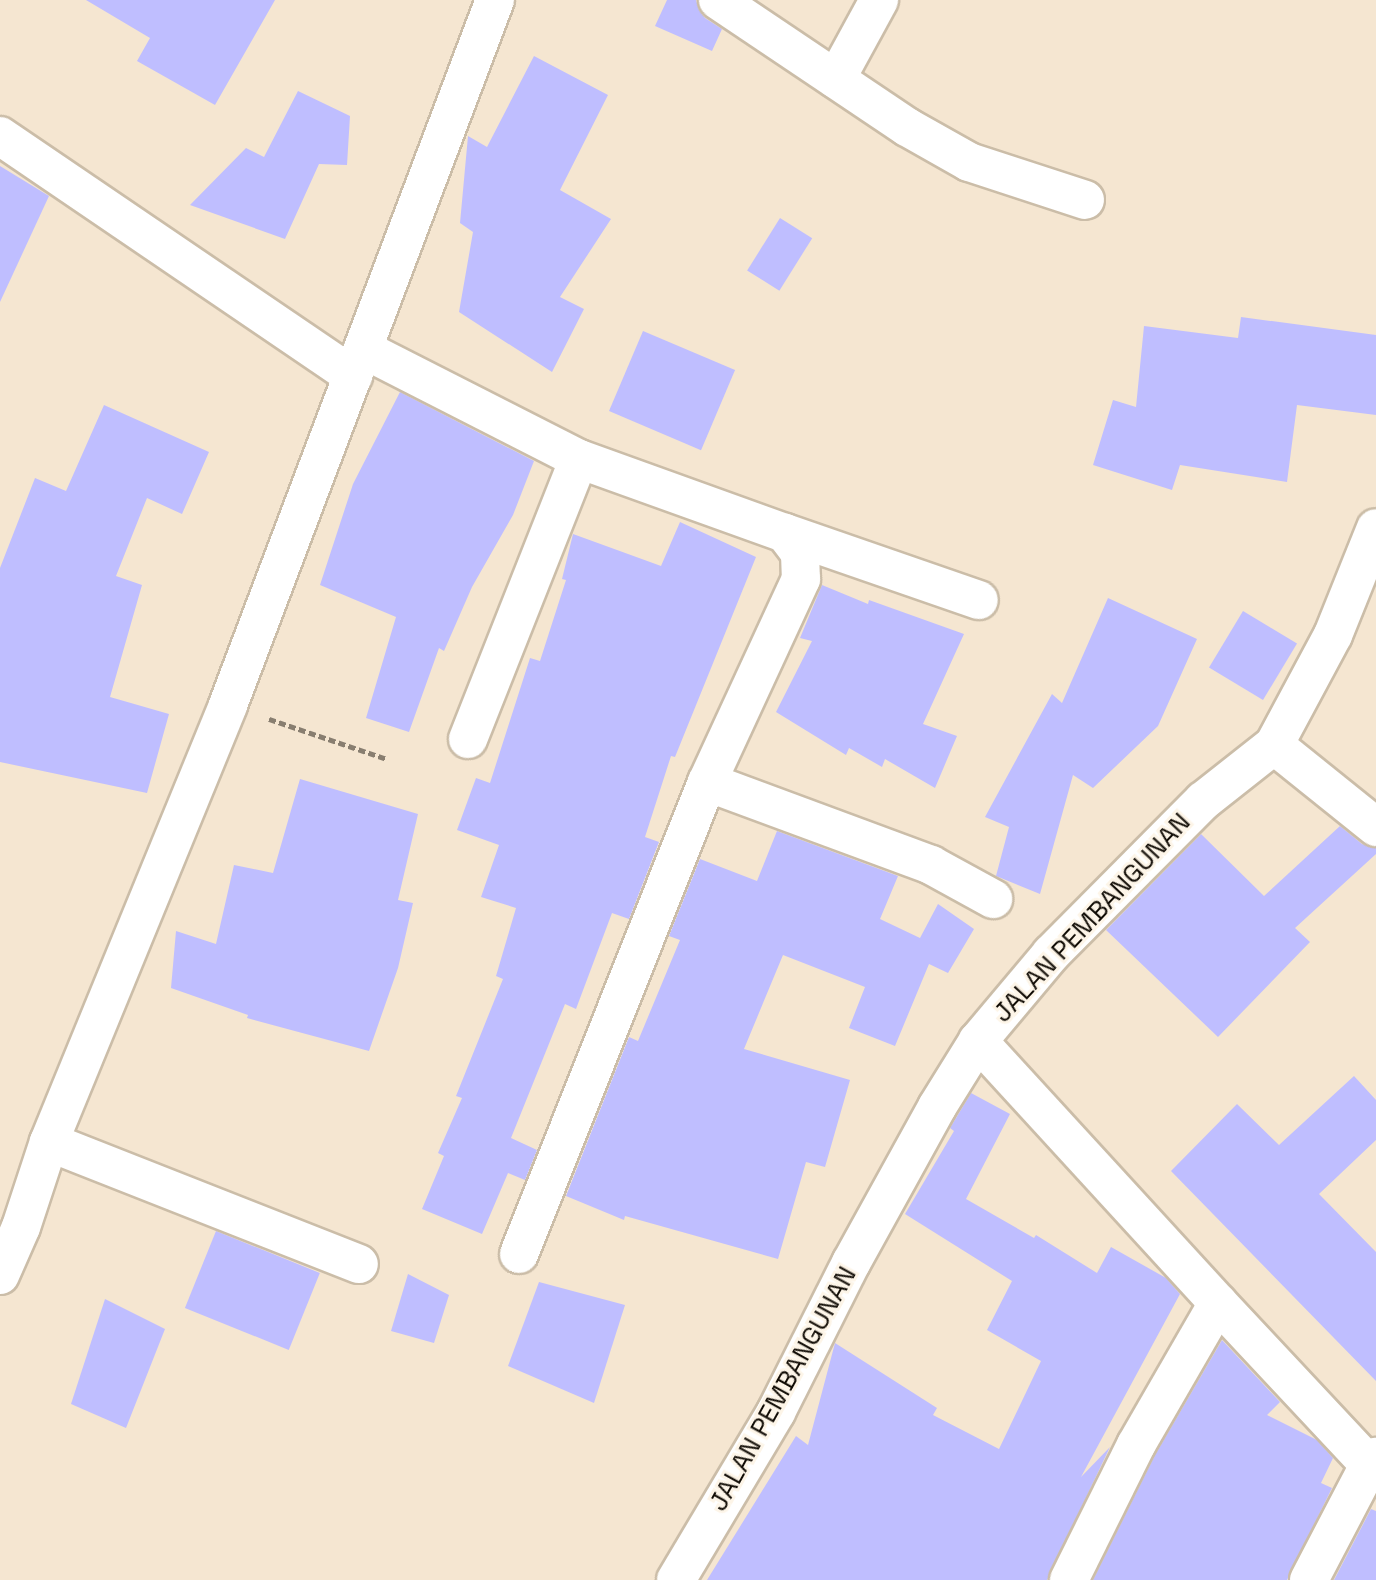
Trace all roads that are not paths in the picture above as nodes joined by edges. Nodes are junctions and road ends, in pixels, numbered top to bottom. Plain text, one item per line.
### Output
1 (495, 0) edge
2 (718, 0) edge
3 (879, 0) edge
4 (836, 79) junction
5 (0, 136) edge
6 (1085, 200) dead end
7 (358, 363) junction
8 (579, 459) junction
9 (1376, 528) edge
10 (785, 533) junction
11 (979, 600) dead end
12 (468, 739) dead end
13 (1274, 745) junction
14 (707, 782) junction
15 (1376, 827) edge
16 (993, 899) dead end
17 (978, 1041) junction
18 (49, 1142) junction
19 (519, 1254) dead end
20 (359, 1264) dead end
21 (0, 1275) edge
22 (1218, 1303) junction
23 (1374, 1465) edge
24 (676, 1580) edge
25 (1069, 1580) edge
26 (1309, 1580) edge

1 - 7 street
2 - 4 street
3 - 4 street
4 - 6 street
5 - 7 street
7 - 8 street
7 - 18 street
8 - 10 street
8 - 12 street
9 - 13 street, JALAN PEMBANGUNAN
10 - 11 street
10 - 14 street
13 - 15 street
13 - 17 street, JALAN PEMBANGUNAN
14 - 16 street
14 - 19 street
17 - 22 street
17 - 24 street, JALAN PEMBANGUNAN
18 - 20 street
18 - 21 street
22 - 23 street
22 - 25 street
23 - 26 street

